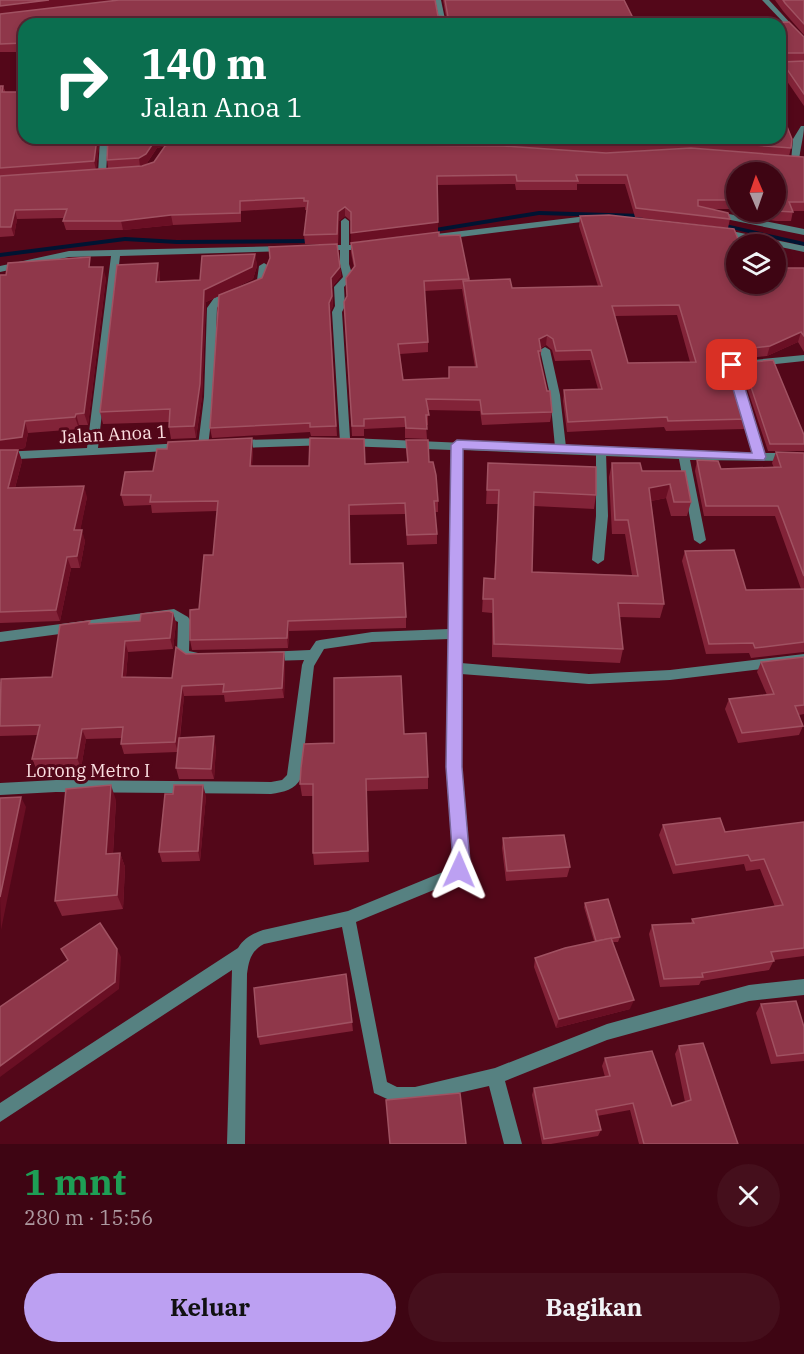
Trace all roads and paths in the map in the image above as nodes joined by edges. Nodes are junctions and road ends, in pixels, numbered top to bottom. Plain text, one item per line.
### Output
1 (438, 0) edge
2 (765, 0) edge
3 (442, 18) edge
4 (782, 18) edge
5 (786, 23) edge
6 (804, 42) edge
7 (804, 128) edge
8 (104, 144) edge
9 (784, 160) edge
10 (800, 161) edge
11 (112, 173) edge
12 (102, 174) junction
13 (90, 175) edge
14 (701, 212) edge
15 (610, 219) edge
16 (346, 226) dead end
17 (713, 230) edge
18 (804, 232) edge
19 (417, 240) edge
20 (379, 245) edge
21 (347, 246) junction
22 (291, 248) edge
23 (315, 248) edge
24 (804, 249) edge
25 (116, 252) junction
26 (264, 266) edge
27 (0, 269) edge
28 (546, 350) dead end
29 (804, 358) edge
30 (345, 442) junction
31 (214, 445) junction
32 (457, 445) junction
33 (561, 450) junction
34 (92, 452) junction
35 (601, 452) junction
36 (0, 456) edge
37 (684, 456) junction
38 (760, 457) junction
39 (804, 457) edge
40 (700, 540) dead end
41 (598, 560) dead end
42 (456, 634) junction
43 (0, 637) edge
44 (311, 655) junction
45 (255, 656) edge
46 (211, 657) edge
47 (804, 659) edge
48 (456, 668) junction
49 (0, 789) edge
50 (348, 918) junction
51 (242, 954) junction
52 (804, 987) edge
53 (495, 1076) junction
54 (0, 1113) edge
55 (236, 1144) edge
56 (513, 1144) edge

1 - 3 street
2 - 4 street
5 - 6 street
7 - 10 street
8 - 12 street
9 - 10 street
11 - 12 street
12 - 13 street
14 - 18 street
15 - 19 street
16 - 21 street
17 - 24 street
20 - 21 street
21 - 23 street
21 - 30 street
22 - 25 street
25 - 27 street
25 - 34 street
26 - 31 street
28 - 33 street
29 - 38 street
30 - 31 street, Jalan Anoa 1
30 - 32 street, Jalan Anoa 1
31 - 34 street, Jalan Anoa 1
32 - 33 street, Jalan Anoa 1
32 - 42 street
33 - 35 street, Jalan Anoa 1
34 - 36 street, Jalan Anoa 1
35 - 37 street, Jalan Anoa 1
35 - 41 street
37 - 38 street, Jalan Anoa 1
37 - 40 street
38 - 39 street, Jalan Anoa 1
42 - 44 street
42 - 48 street
43 - 46 street
44 - 45 street
44 - 49 street, Lorong Metro I
47 - 48 street
48 - 50 street
50 - 51 street
50 - 53 street
51 - 54 street
51 - 55 street
52 - 53 street
53 - 56 street

